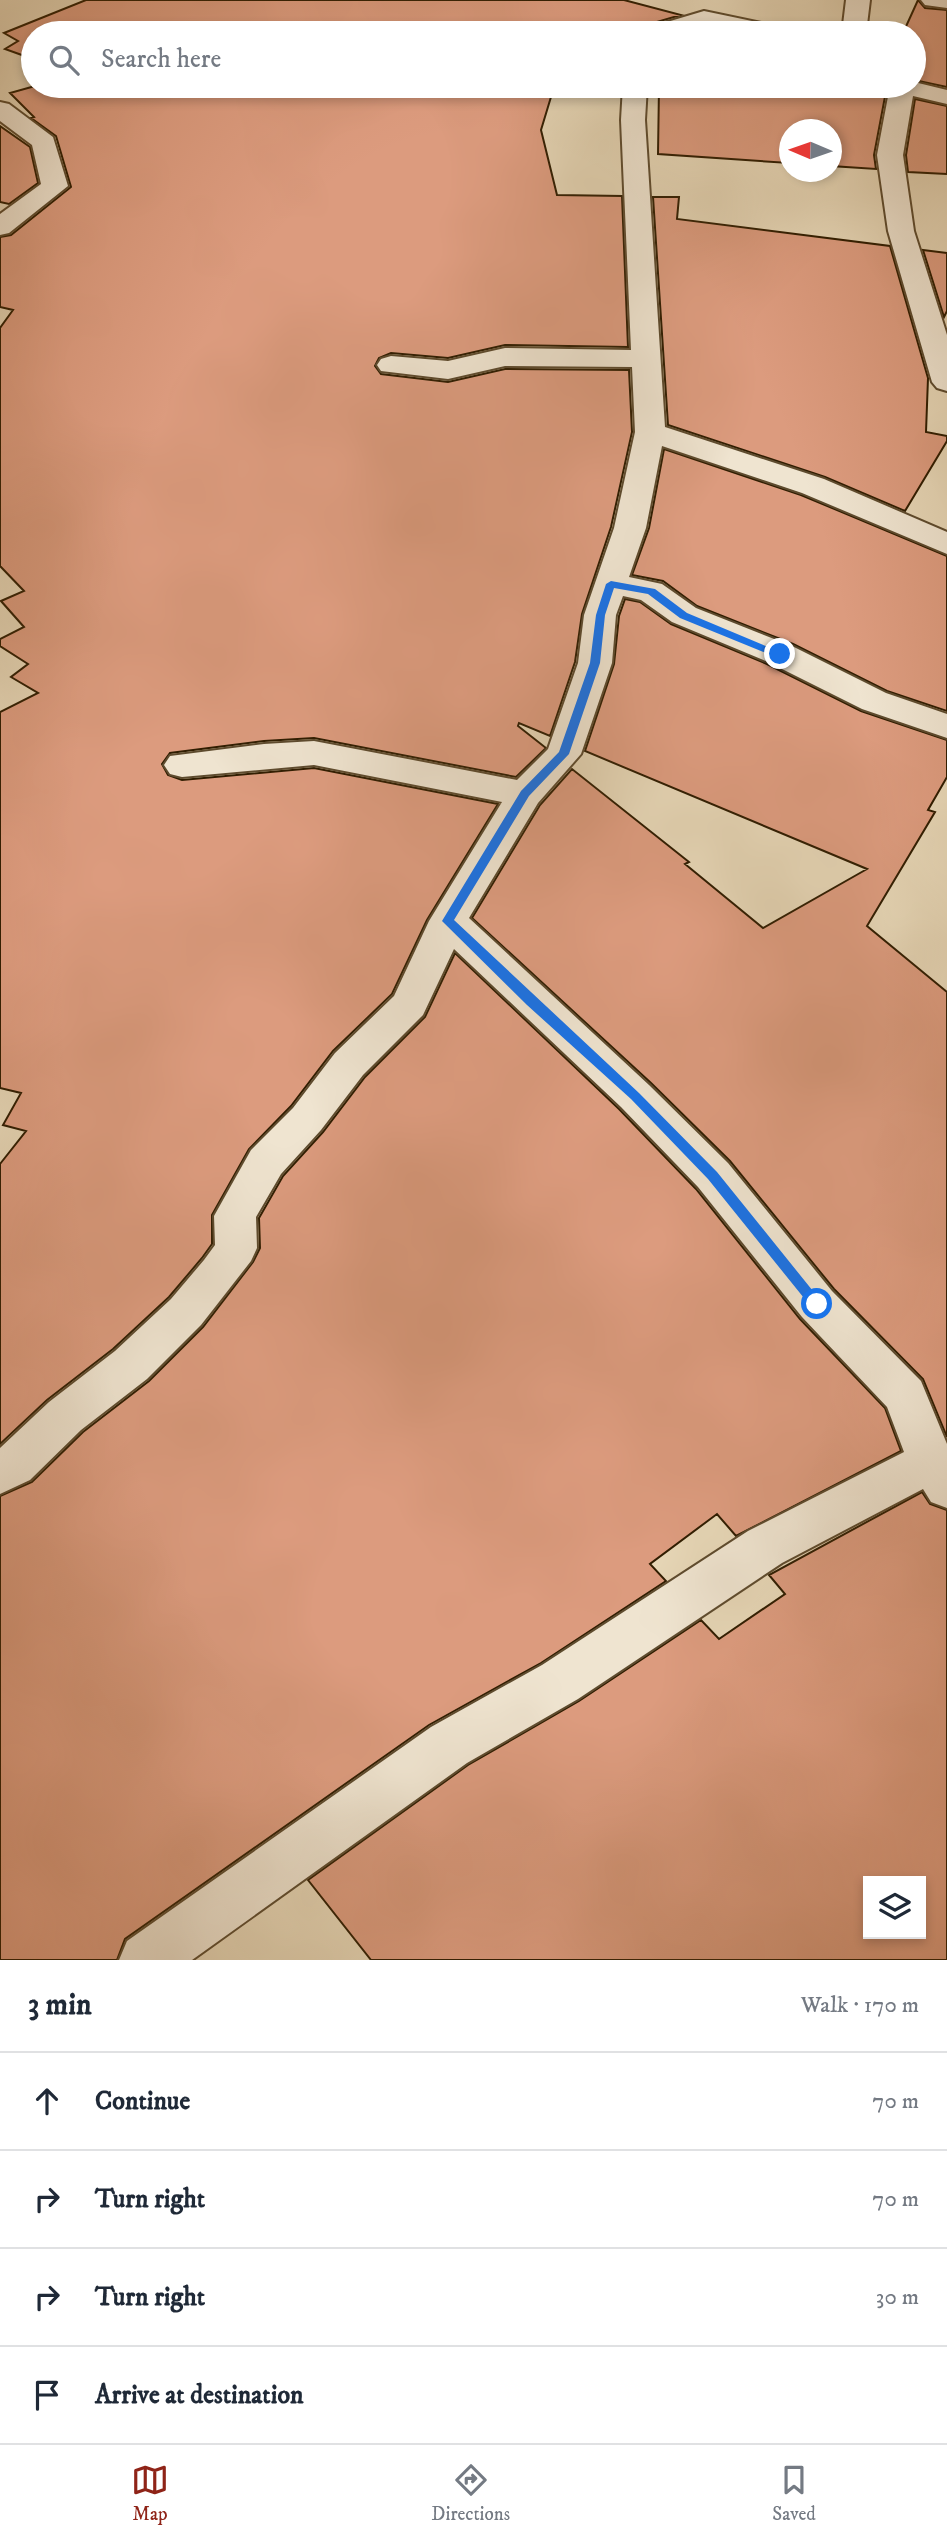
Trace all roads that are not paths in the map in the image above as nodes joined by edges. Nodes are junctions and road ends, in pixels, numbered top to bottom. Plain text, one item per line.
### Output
1 (858, 0) edge
2 (933, 0) edge
3 (947, 1) edge
4 (695, 21) edge
5 (719, 21) edge
6 (855, 21) edge
7 (926, 92) edge
8 (947, 97) edge
9 (634, 98) edge
10 (901, 98) edge
11 (0, 109) edge
12 (0, 227) edge
13 (646, 359) junction
14 (391, 365) dead end
15 (947, 382) edge
16 (650, 432) junction
17 (941, 531) edge
18 (611, 584) junction
19 (947, 726) edge
20 (182, 765) dead end
21 (525, 794) junction
22 (448, 921) junction
23 (0, 1473) edge
24 (939, 1474) edge
25 (146, 1960) edge

1 - 6 street
2 - 3 street
4 - 5 street
7 - 8 street
9 - 13 street
10 - 15 street
11 - 12 street
13 - 14 street
13 - 16 street
16 - 17 street
16 - 18 street
18 - 19 street
18 - 21 street
20 - 21 street
21 - 22 street
22 - 23 street
22 - 24 street
24 - 25 street

